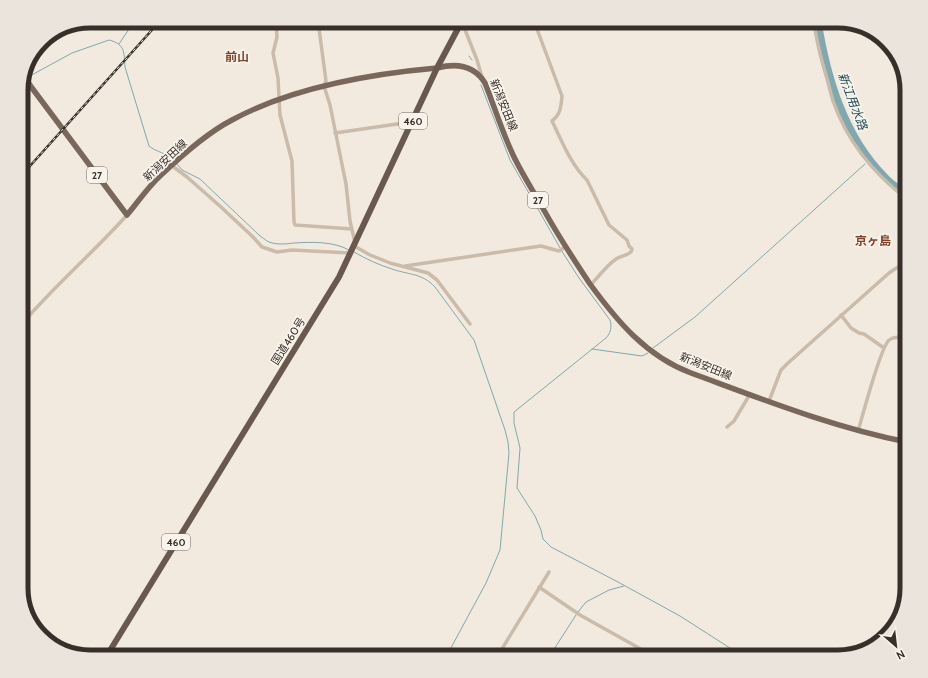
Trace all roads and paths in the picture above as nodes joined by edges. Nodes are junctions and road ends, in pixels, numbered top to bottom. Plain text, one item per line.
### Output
1 (276, 28) edge
2 (319, 28) edge
3 (458, 28) edge
4 (465, 28) edge
5 (537, 28) edge
6 (815, 28) edge
7 (437, 68) junction
8 (482, 77) junction
9 (28, 84) edge
10 (324, 86) junction
11 (279, 100) junction
12 (412, 122) junction
13 (335, 133) junction
14 (171, 165) junction
15 (900, 193) edge
16 (127, 215) junction
17 (352, 229) junction
18 (352, 247) junction
19 (565, 247) junction
20 (404, 266) junction
21 (900, 267) edge
22 (591, 285) junction
23 (841, 316) junction
24 (28, 317) edge
25 (470, 324) dead end
26 (900, 338) edge
27 (884, 348) junction
28 (750, 394) junction
29 (769, 401) junction
30 (727, 427) dead end
31 (858, 431) junction
32 (900, 440) edge
33 (549, 572) dead end
34 (540, 587) junction
35 (110, 650) edge
36 (501, 650) edge
37 (642, 650) edge

1 - 11 street
2 - 10 street
3 - 7 highway, 国道460号 / 460
4 - 8 street
5 - 22 street
6 - 15 street
7 - 8 main road, 新潟安田線
7 - 10 main road, 新潟安田線
7 - 12 highway, 国道460号 / 460
8 - 19 main road, 新潟安田線 / 27
9 - 16 main road, 27
10 - 11 main road, 新潟安田線
10 - 13 street
11 - 14 main road, 新潟安田線
11 - 17 street
12 - 13 street
12 - 18 highway, 国道460号 / 460
13 - 17 street
14 - 16 main road, 新潟安田線
14 - 18 street
16 - 24 street
17 - 18 street
18 - 20 street
18 - 35 highway, 国道460号 / 460
19 - 20 street
19 - 22 main road, 新潟安田線 / 27
20 - 25 street
21 - 23 street
22 - 28 main road, 新潟安田線 / 27
23 - 27 street
23 - 29 street
26 - 27 street
27 - 31 street
28 - 29 main road, 新潟安田線 / 27
28 - 30 street
29 - 31 main road, 新潟安田線 / 27
31 - 32 main road, 新潟安田線 / 27
33 - 34 street
34 - 36 street
34 - 37 street

